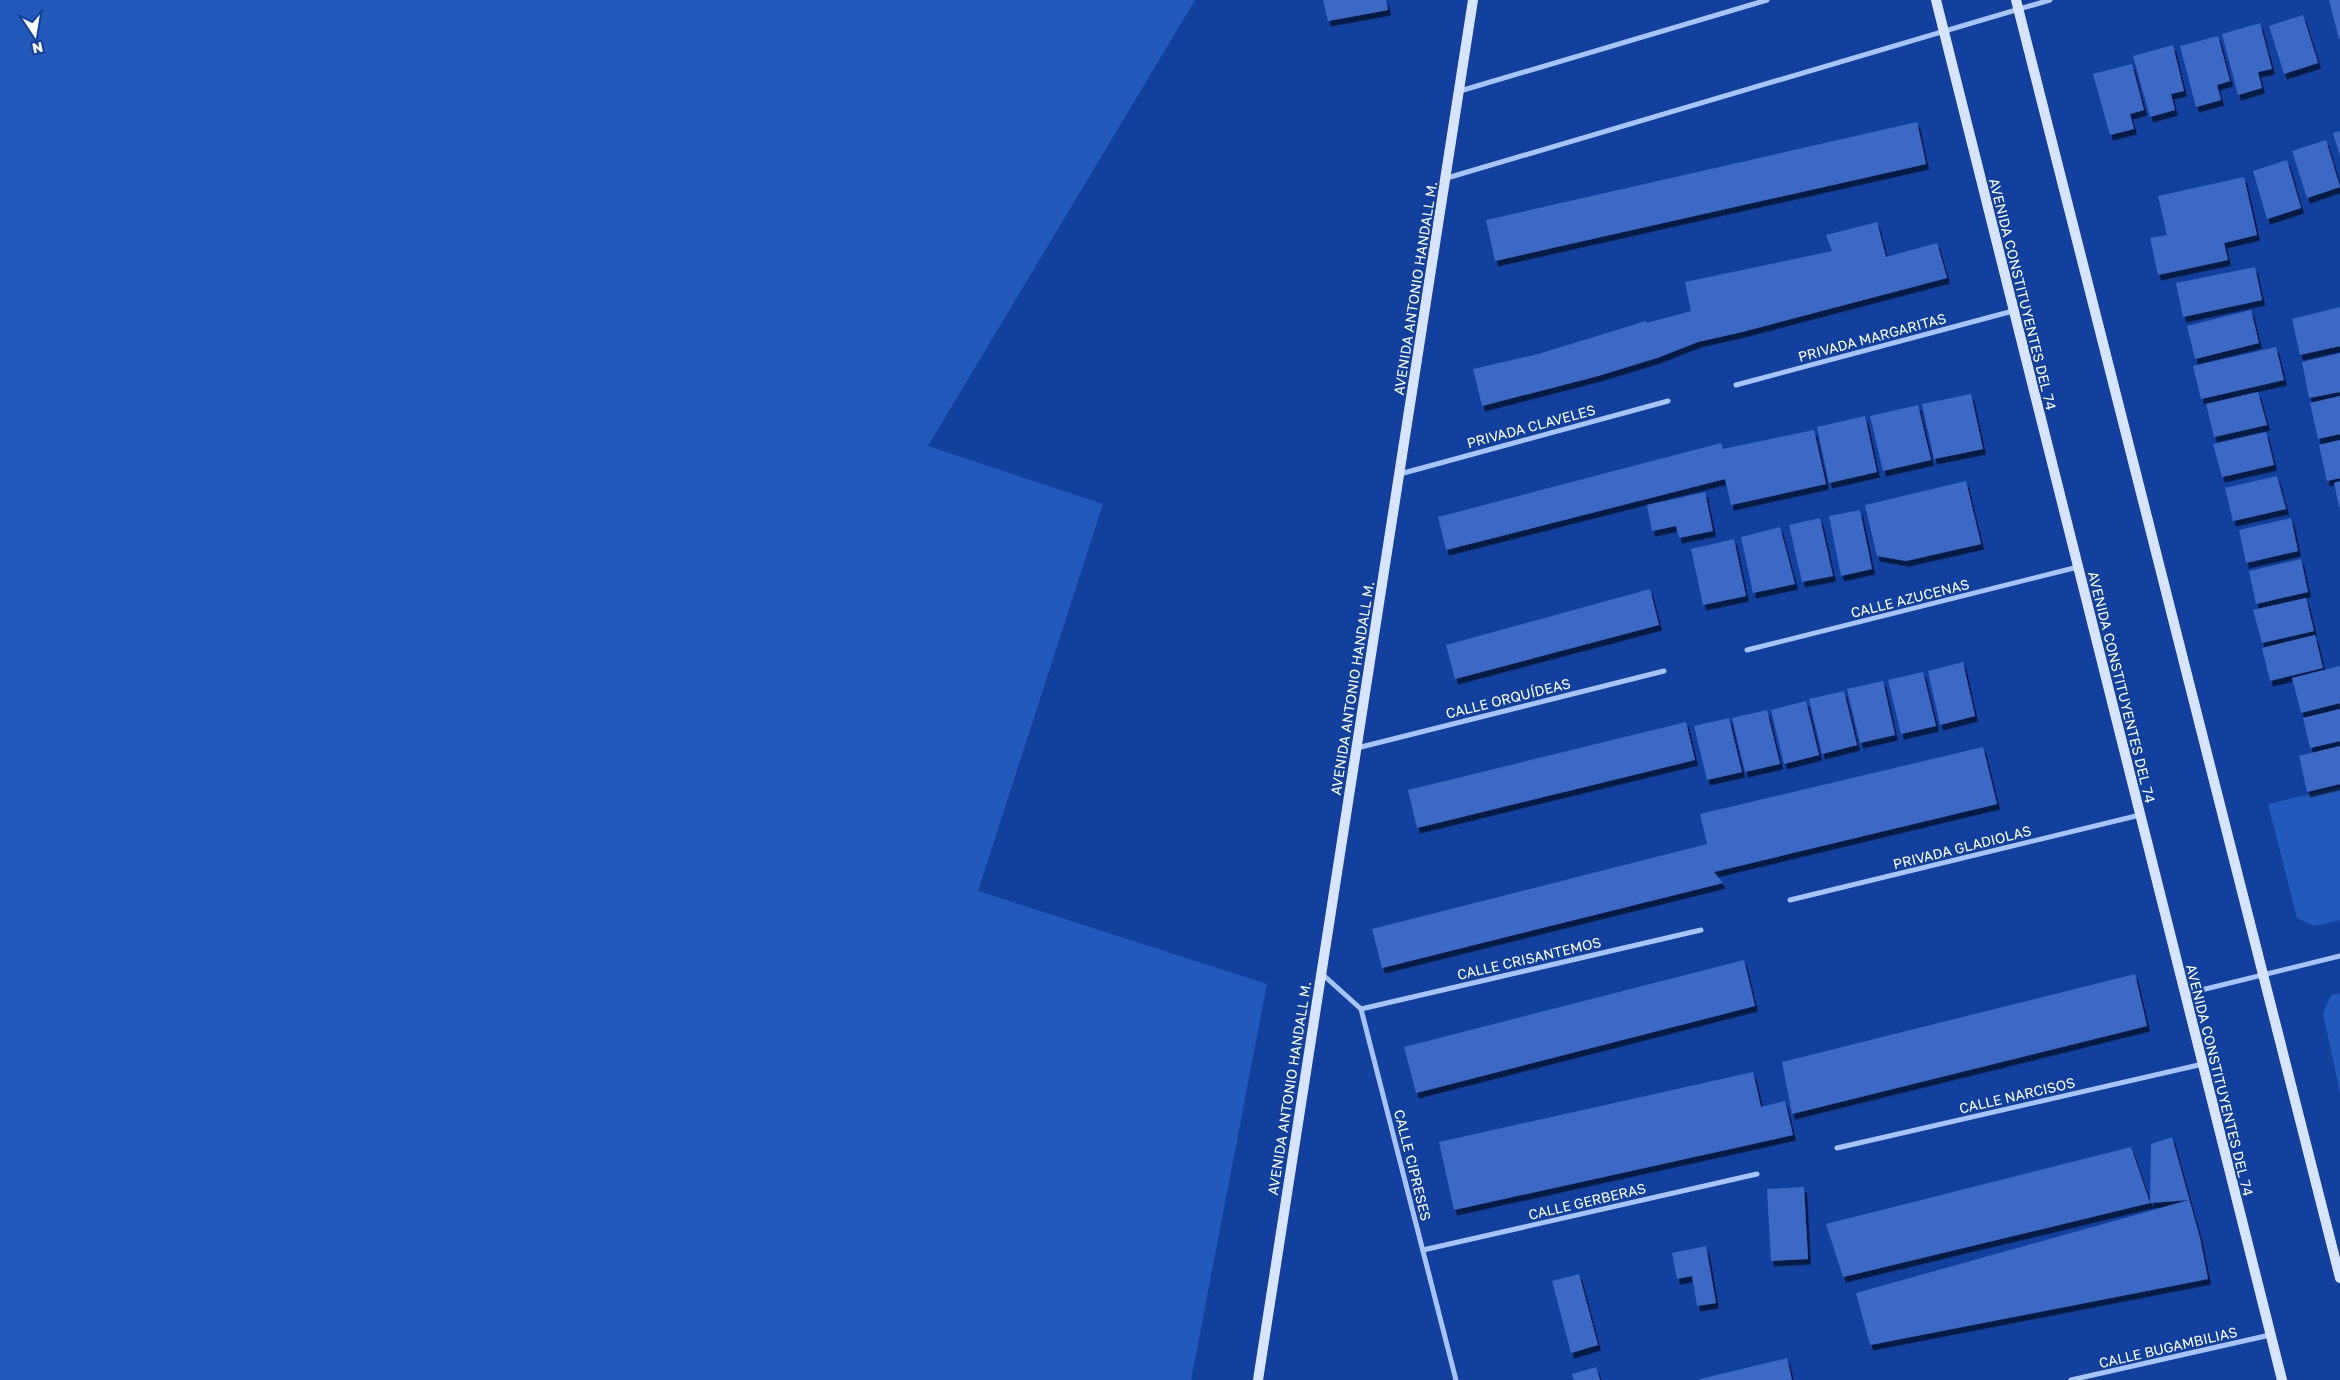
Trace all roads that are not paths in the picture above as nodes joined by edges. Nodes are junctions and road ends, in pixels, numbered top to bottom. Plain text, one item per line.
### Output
1 (1473, 0) edge
2 (1767, 0) edge
3 (1936, 0) edge
4 (2050, 0) edge
5 (2017, 5) edge
6 (1944, 31) junction
7 (1460, 91) junction
8 (1447, 178) junction
9 (2013, 311) junction
10 (1736, 385) dead end
11 (1668, 401) dead end
12 (1400, 474) junction
13 (2078, 567) junction
14 (1747, 650) dead end
15 (1664, 671) dead end
16 (1357, 748) junction
17 (2140, 815) junction
18 (1790, 900) dead end
19 (1701, 930) dead end
20 (2340, 956) edge
21 (1321, 973) junction
22 (2263, 975) junction
23 (2185, 994) junction
24 (1361, 1009) junction
25 (2203, 1064) junction
26 (1837, 1148) dead end
27 (1757, 1174) dead end
28 (1423, 1250) junction
29 (2340, 1278) edge
30 (2270, 1335) junction
31 (1258, 1380) edge
32 (1456, 1380) edge
33 (2071, 1380) edge
34 (2282, 1380) edge

1 - 7 main road, AVENIDA ANTONIO HANDALL M.
2 - 7 street
3 - 6 main road, AVENIDA CONSTITUYENTES DEL 74
4 - 5 street
5 - 6 street
5 - 22 main road
6 - 8 street
6 - 9 main road, AVENIDA CONSTITUYENTES DEL 74
7 - 8 main road, AVENIDA ANTONIO HANDALL M.
8 - 12 main road, AVENIDA ANTONIO HANDALL M.
9 - 10 street, PRIVADA MARGARITAS
9 - 13 main road, AVENIDA CONSTITUYENTES DEL 74
11 - 12 street, PRIVADA CLAVELES
12 - 16 main road, AVENIDA ANTONIO HANDALL M.
13 - 14 street, CALLE AZUCENAS
13 - 17 main road, AVENIDA CONSTITUYENTES DEL 74
15 - 16 street, CALLE ORQUÍDEAS
16 - 21 main road, AVENIDA ANTONIO HANDALL M.
17 - 18 street, PRIVADA GLADIOLAS
17 - 23 main road, AVENIDA CONSTITUYENTES DEL 74
19 - 24 street, CALLE CRISANTEMOS
20 - 22 street
21 - 24 street
21 - 31 main road, AVENIDA ANTONIO HANDALL M.
22 - 23 street
22 - 29 main road
23 - 25 main road, AVENIDA CONSTITUYENTES DEL 74
24 - 28 street, CALLE CIPRESES
25 - 26 street, CALLE NARCISOS
25 - 30 main road, AVENIDA CONSTITUYENTES DEL 74
27 - 28 street, CALLE GERBERAS
28 - 32 street, CALLE CIPRESES
30 - 33 street, CALLE BUGAMBILIAS
30 - 34 main road, AVENIDA CONSTITUYENTES DEL 74

